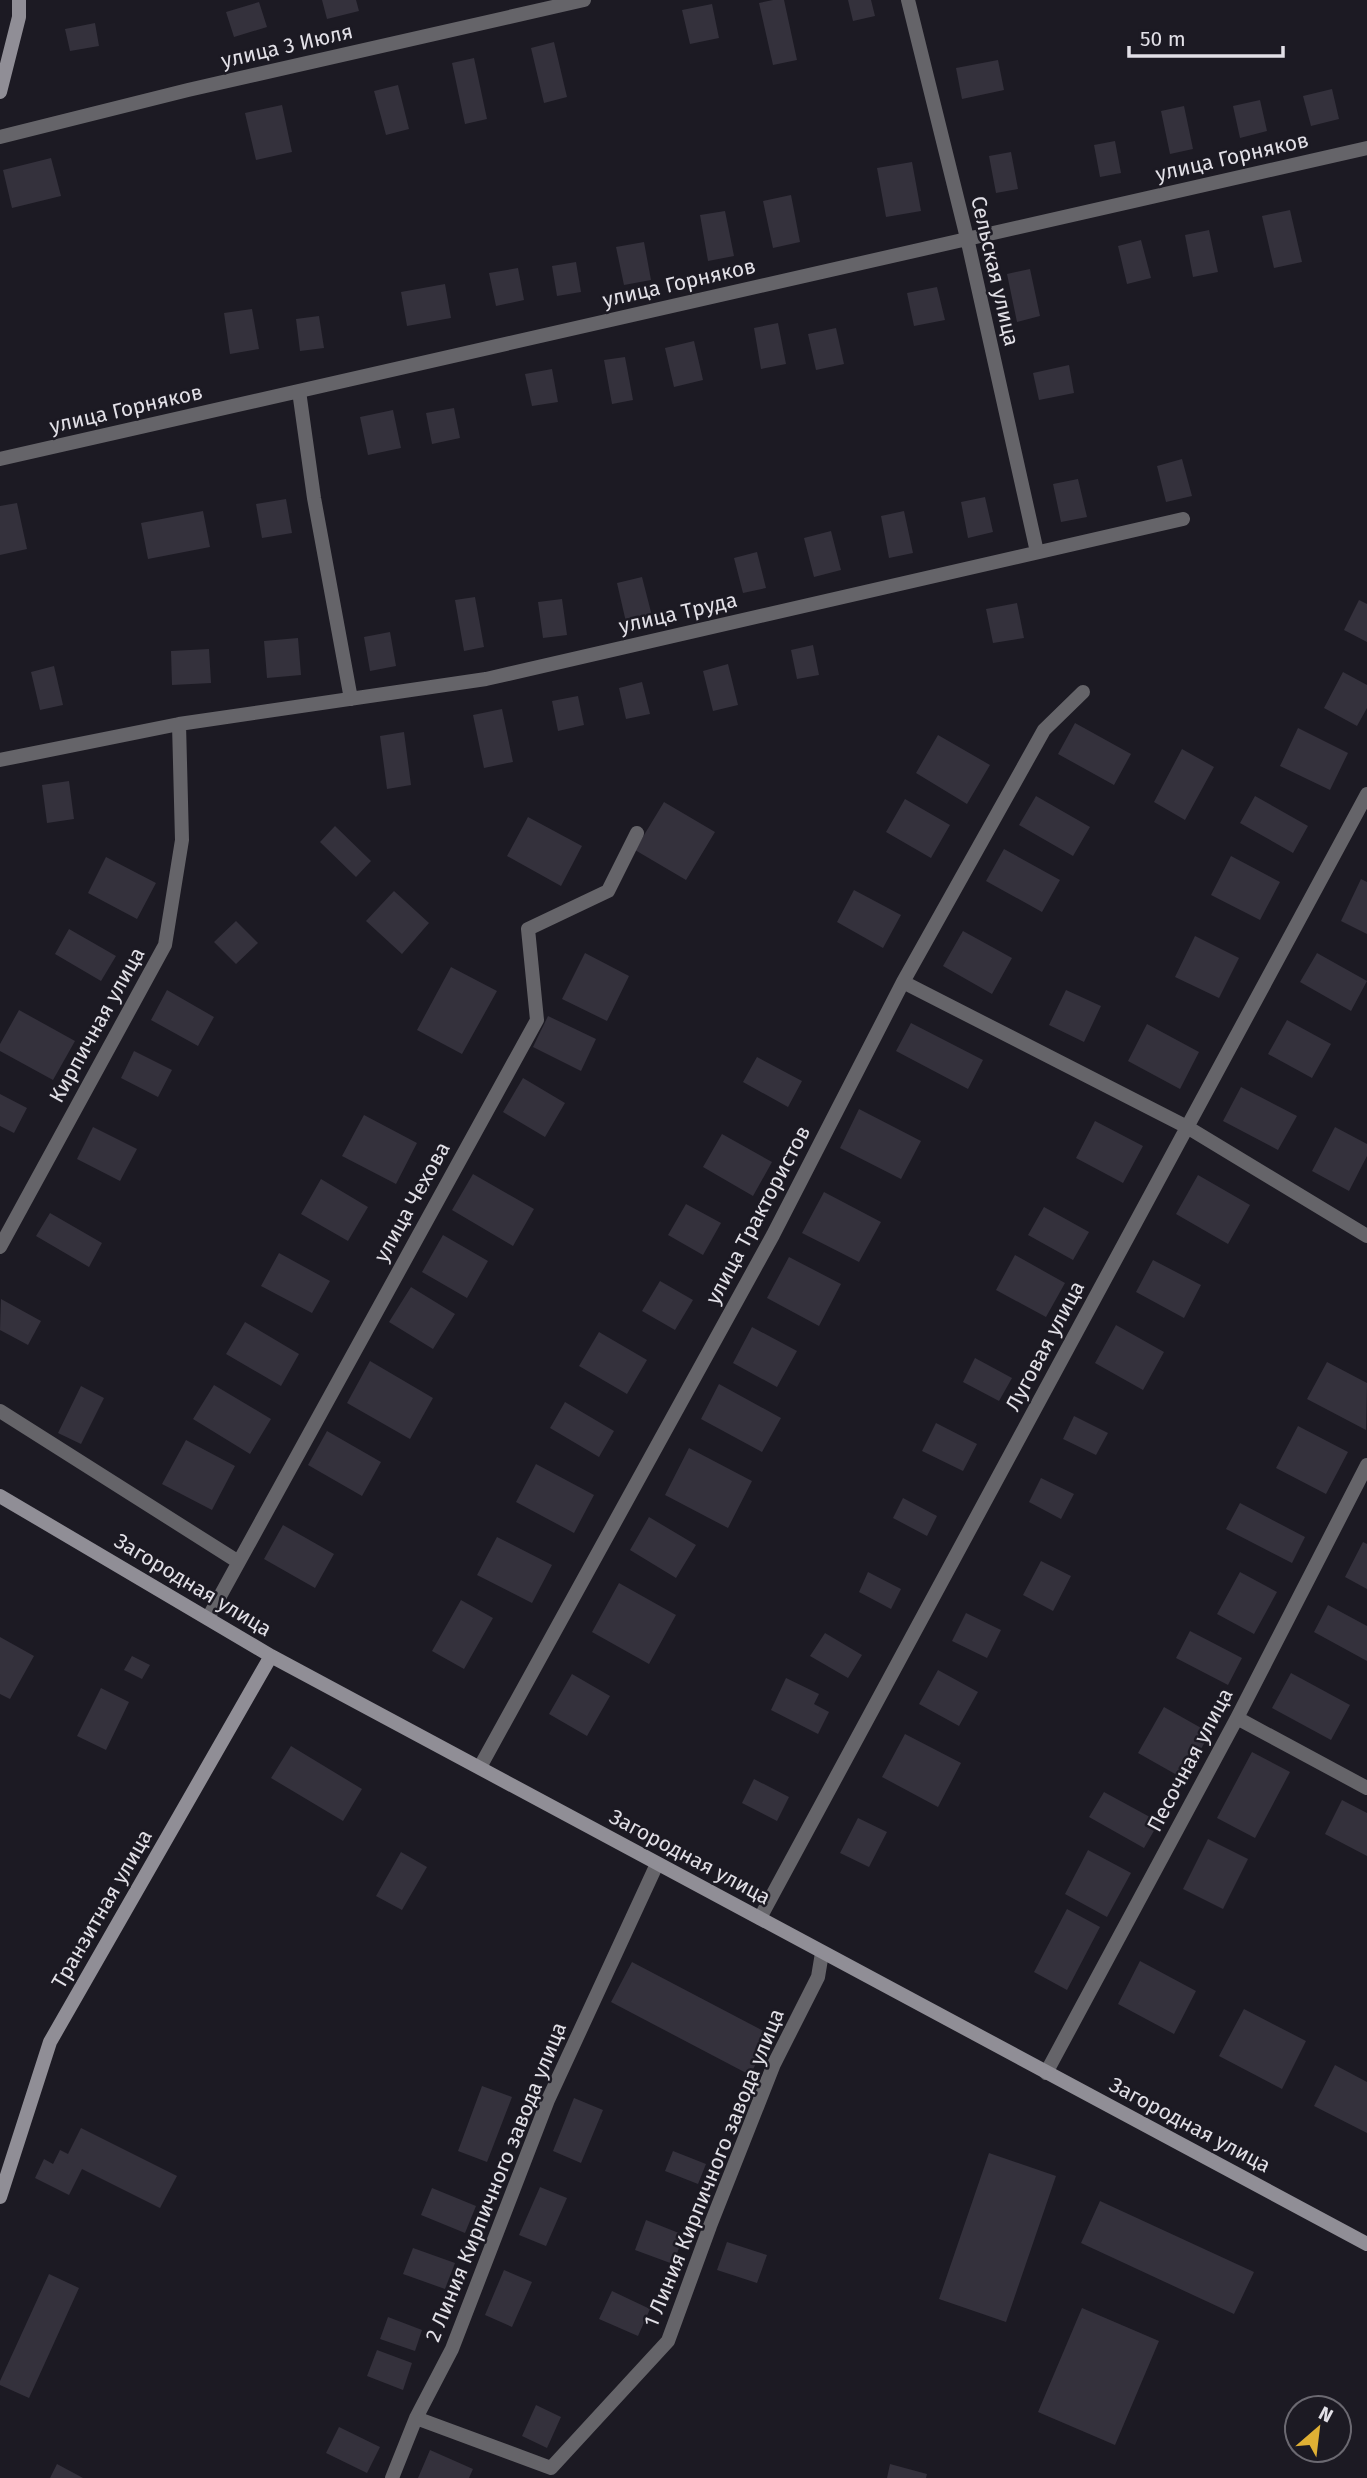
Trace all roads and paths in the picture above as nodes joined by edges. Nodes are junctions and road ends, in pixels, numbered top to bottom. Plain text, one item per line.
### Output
1 (19, 0) edge
2 (584, 0) edge
3 (908, 0) edge
4 (0, 92) edge
5 (0, 136) edge
6 (1367, 148) edge
7 (967, 238) junction
8 (299, 391) junction
9 (0, 459) edge
10 (1183, 519) dead end
11 (1037, 552) junction
12 (1083, 692) dead end
13 (351, 699) junction
14 (179, 724) junction
15 (0, 760) edge
16 (1367, 793) edge
17 (636, 834) dead end
18 (903, 982) junction
19 (1186, 1128) junction
20 (1367, 1236) edge
21 (0, 1247) edge
22 (0, 1411) edge
23 (1367, 1465) edge
24 (0, 1496) edge
25 (237, 1561) junction
26 (208, 1618) junction
27 (271, 1656) junction
28 (1237, 1718) junction
29 (480, 1767) junction
30 (1367, 1788) edge
31 (657, 1864) junction
32 (760, 1919) junction
33 (822, 1953) junction
34 (1046, 2073) junction
35 (0, 2197) edge
36 (1367, 2244) edge
37 (416, 2418) junction
38 (393, 2478) edge

1 - 4 street
2 - 5 street, улица 3 Июля
3 - 7 street, Сельская улица
6 - 7 street, улица Горняков
7 - 8 street, улица Горняков
7 - 11 street, Сельская улица
8 - 9 street, улица Горняков
8 - 13 street
10 - 11 street, улица Труда
11 - 13 street, улица Труда
12 - 18 street, улица Трактористов
13 - 14 street, улица Труда
14 - 15 street, улица Труда
14 - 21 street, Кирпичная улица
16 - 19 street, Луговая улица
17 - 25 street, улица Чехова
18 - 19 street
18 - 29 street, улица Трактористов
19 - 20 street
19 - 32 street, Луговая улица
22 - 25 street
23 - 28 street, Песочная улица
24 - 26 street, Загородная улица
25 - 26 street, улица Чехова
26 - 27 street, Загородная улица
27 - 29 street, Загородная улица
27 - 35 street, Транзитная улица
28 - 30 street
28 - 34 street, Песочная улица
29 - 31 street, Загородная улица
31 - 32 street, Загородная улица
31 - 37 street, 2 Линия Кирпичного завода улица
32 - 33 street, Загородная улица
33 - 34 street, Загородная улица
33 - 37 street, 1 Линия Кирпичного завода улица
34 - 36 street, Загородная улица
37 - 38 street, 2 Линия Кирпичного завода улица

